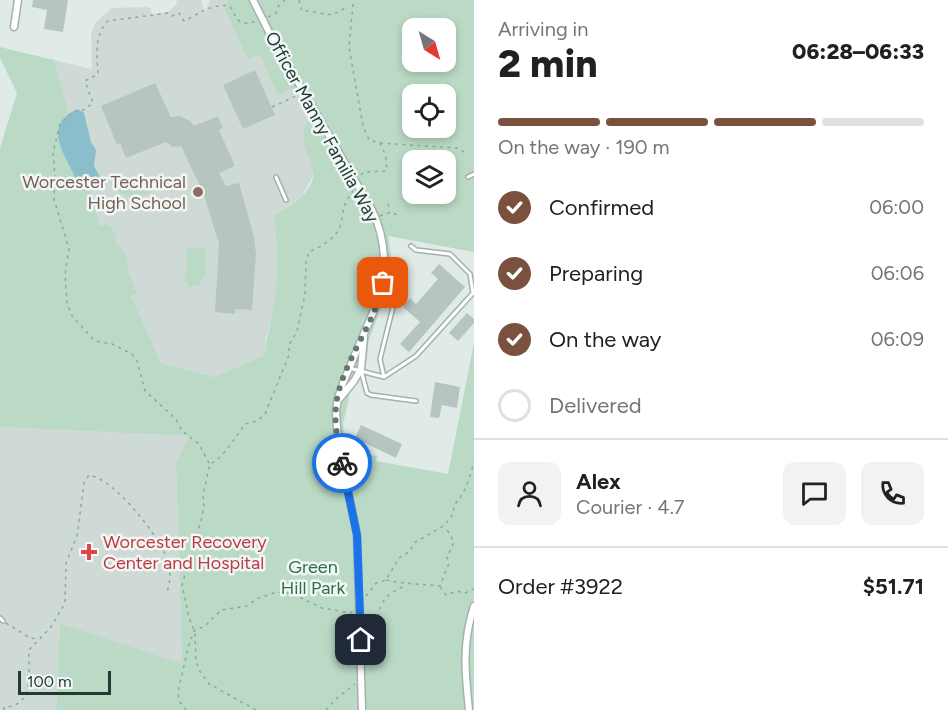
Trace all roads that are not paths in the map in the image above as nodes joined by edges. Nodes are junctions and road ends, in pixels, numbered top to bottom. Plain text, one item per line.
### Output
1 (18, 0) edge
2 (252, 0) edge
3 (14, 27) dead end
4 (474, 174) edge
5 (276, 177) dead end
6 (468, 177) dead end
7 (286, 200) dead end
8 (411, 246) dead end
9 (403, 267) dead end
10 (383, 282) junction
11 (398, 285) junction
12 (368, 325) junction
13 (348, 368) junction
14 (361, 370) junction
15 (384, 377) junction
16 (416, 400) dead end
17 (337, 405) junction
18 (474, 606) edge
19 (362, 710) edge
20 (469, 710) edge

1 - 3 street
2 - 10 street, Officer Manny Familia Way
4 - 6 lane
5 - 7 lane
8 - 15 lane
9 - 11 lane
10 - 11 lane
10 - 12 street, Officer Manny Familia Way
11 - 15 lane
12 - 13 street, Officer Manny Familia Way
12 - 14 street, Officer Manny Familia Way
13 - 14 lane
13 - 17 street, Officer Manny Familia Way
14 - 15 lane
14 - 16 lane
14 - 17 street, Officer Manny Familia Way
17 - 19 street, Officer Manny Familia Way
18 - 20 street

